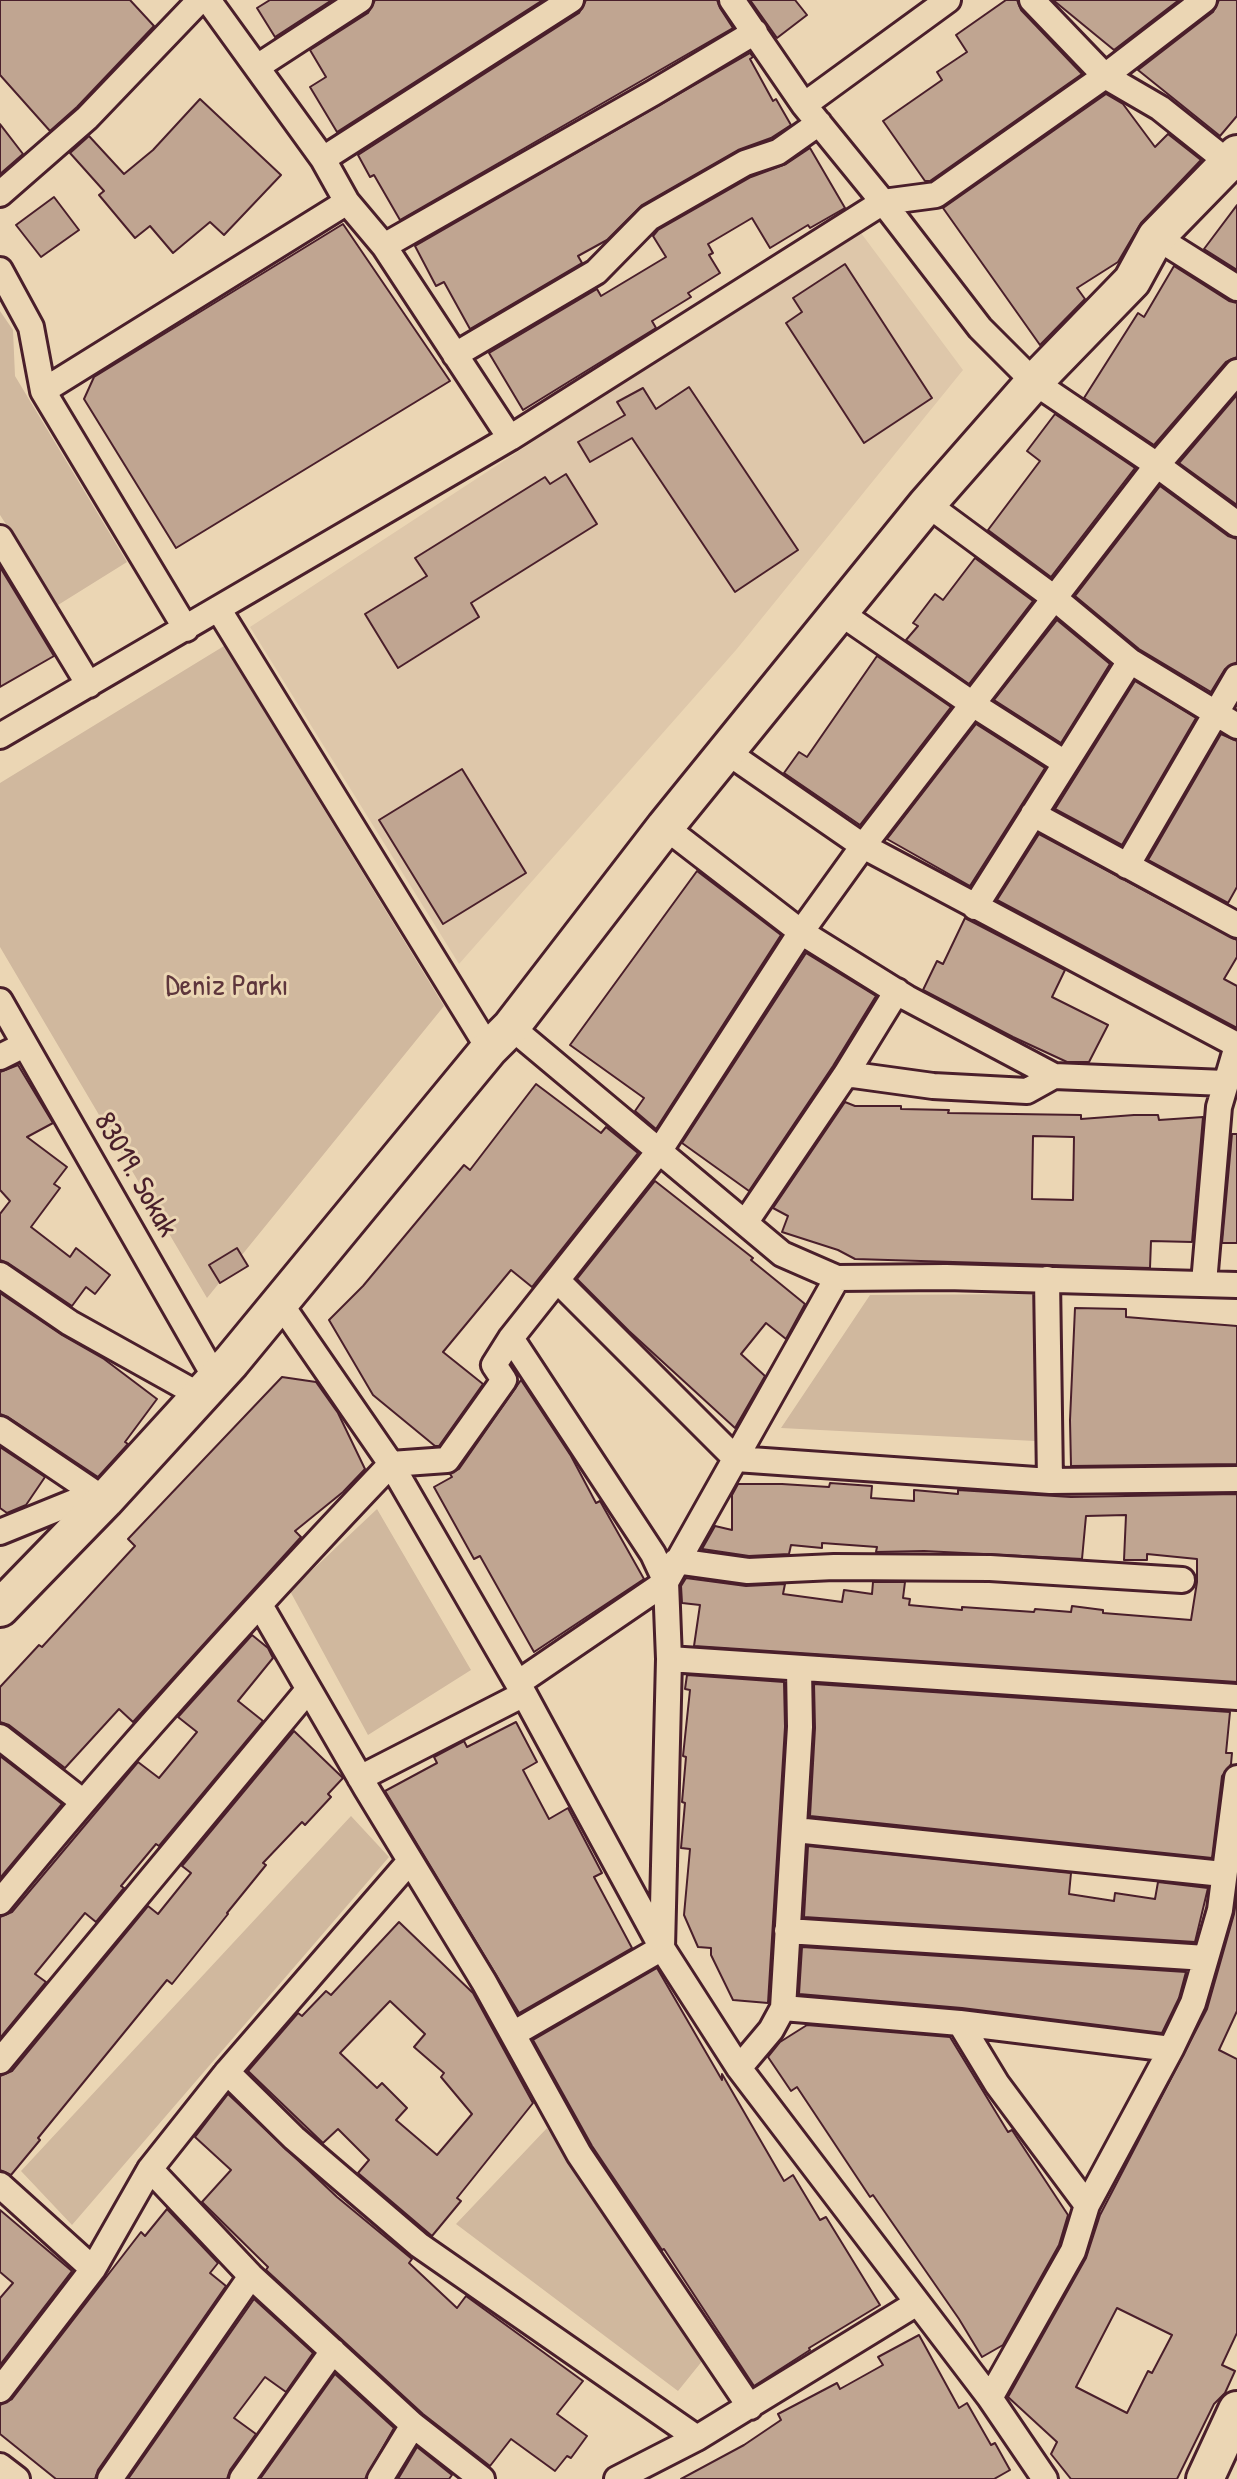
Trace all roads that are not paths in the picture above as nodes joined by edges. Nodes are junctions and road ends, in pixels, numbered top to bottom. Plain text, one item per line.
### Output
1 (200, 0) edge
2 (208, 0) edge
3 (360, 0) edge
4 (571, 0) edge
5 (732, 0) edge
6 (948, 0) edge
7 (1032, 0) edge
8 (1204, 0) edge
9 (755, 32) junction
10 (257, 67) junction
11 (1105, 76) junction
12 (811, 114) junction
13 (323, 159) junction
14 (1233, 159) edge
15 (0, 194) edge
16 (347, 202) junction
17 (883, 202) junction
18 (1156, 237) junction
19 (384, 246) junction
20 (0, 270) edge
21 (1237, 288) edge
22 (455, 355) junction
23 (1237, 372) edge
24 (1034, 382) junction
25 (43, 391) junction
26 (510, 438) junction
27 (1157, 465) junction
28 (927, 504) junction
29 (1237, 524) edge
30 (0, 538) edge
31 (1053, 597) junction
32 (219, 610) junction
33 (839, 612) junction
34 (186, 629) junction
35 (1130, 661) junction
36 (1237, 677) edge
37 (89, 685) junction
38 (974, 705) junction
39 (1215, 712) junction
40 (1237, 726) edge
41 (0, 736) edge
42 (727, 752) junction
43 (1065, 763) junction
44 (1033, 814) junction
45 (665, 827) junction
46 (863, 846) junction
47 (1127, 866) junction
48 (975, 907) junction
49 (1237, 925) edge
50 (801, 932) junction
51 (897, 991) junction
52 (0, 1001) edge
53 (500, 1038) junction
54 (24, 1045) junction
55 (1237, 1046) edge
56 (0, 1057) edge
57 (846, 1074) junction
58 (1054, 1076) junction
59 (1225, 1083) junction
60 (660, 1150) junction
61 (745, 1223) junction
62 (0, 1275) edge
63 (837, 1278) junction
64 (1047, 1279) junction
65 (557, 1280) junction
66 (1204, 1283) junction
67 (1237, 1285) edge
68 (280, 1303) junction
69 (511, 1338) junction
70 (208, 1388) junction
71 (0, 1429) edge
72 (736, 1459) junction
73 (391, 1464) junction
74 (1237, 1479) edge
75 (1050, 1481) junction
76 (100, 1497) junction
77 (0, 1532) edge
78 (671, 1572) junction
79 (1182, 1580) dead end
80 (260, 1605) junction
81 (0, 1608) edge
82 (669, 1659) junction
83 (799, 1669) junction
84 (521, 1688) junction
85 (308, 1690) junction
86 (1237, 1697) edge
87 (0, 1737) edge
88 (360, 1778) junction
89 (1237, 1778) edge
90 (82, 1801) junction
91 (1235, 1807) edge
92 (795, 1830) junction
93 (410, 1861) junction
94 (1223, 1874) junction
95 (0, 1902) edge
96 (1228, 1911) edge
97 (787, 1931) junction
98 (662, 1948) junction
99 (1206, 1958) junction
100 (783, 2008) junction
101 (960, 2023) junction
102 (513, 2034) junction
103 (1171, 2049) junction
104 (0, 2061) edge
105 (739, 2068) junction
106 (227, 2072) junction
107 (150, 2169) junction
108 (1, 2187) edge
109 (1087, 2205) junction
110 (93, 2269) junction
111 (251, 2276) junction
112 (917, 2303) junction
113 (333, 2351) junction
114 (0, 2390) edge
115 (990, 2398) junction
116 (750, 2407) junction
117 (1237, 2410) edge
118 (413, 2425) junction
119 (697, 2438) junction
120 (0, 2466) edge
121 (1033, 2475) edge
122 (17, 2479) edge
123 (110, 2479) edge
124 (242, 2479) edge
125 (380, 2479) edge
126 (482, 2479) edge
127 (617, 2479) edge
128 (1205, 2479) edge

1 - 15 street
2 - 10 street
3 - 10 street
4 - 13 street
5 - 9 street
6 - 12 street
7 - 11 street
8 - 11 street
9 - 12 street
9 - 19 street
10 - 13 street
11 - 14 street
11 - 17 street
12 - 17 street
12 - 22 street
13 - 16 street
14 - 18 street
16 - 19 street
16 - 25 street
17 - 24 street
17 - 26 street
18 - 21 street
18 - 24 street
19 - 22 street
20 - 25 street
22 - 26 street
23 - 27 street
24 - 27 street
24 - 28 street
25 - 34 street
26 - 32 street
27 - 29 street
27 - 31 street
28 - 31 street
28 - 33 street
30 - 37 street
31 - 35 street
31 - 38 street
32 - 34 street
32 - 53 street
33 - 38 street
33 - 42 street
34 - 37 street
35 - 39 street
35 - 43 street
36 - 39 street
37 - 41 street
38 - 43 street
38 - 46 street
39 - 40 street
39 - 47 street
42 - 45 street
42 - 46 street
43 - 44 street
44 - 47 street
44 - 48 street
45 - 50 street
45 - 53 street
46 - 48 street
46 - 50 street
47 - 49 street
48 - 55 street
50 - 51 street
50 - 60 street
51 - 57 street
51 - 58 street
52 - 54 street, 83019. Sokak
53 - 60 street
53 - 68 street
54 - 56 street
54 - 70 street, 83019. Sokak
55 - 59 street
57 - 58 street
57 - 61 street
58 - 59 street
59 - 66 street
60 - 61 street
60 - 65 street
61 - 63 street
62 - 70 street
63 - 64 street
63 - 72 street
64 - 66 street
64 - 75 street
65 - 69 street
65 - 72 street
66 - 67 street
68 - 70 street
68 - 73 street
69 - 73 street
69 - 78 street
70 - 76 street
71 - 76 street
72 - 75 street
72 - 78 street
73 - 80 street
73 - 84 street
74 - 75 street
76 - 77 street
76 - 81 street
78 - 79 street
78 - 82 street
78 - 84 street
80 - 85 street
80 - 90 street
82 - 83 street
82 - 98 street
83 - 86 street
83 - 92 street
84 - 88 street
84 - 98 street
85 - 88 street
85 - 104 street
87 - 90 street
88 - 93 street
89 - 91 street
90 - 95 street
91 - 94 street
92 - 94 street
92 - 97 street
93 - 102 street
93 - 106 street
94 - 96 street
96 - 99 street
97 - 99 street
97 - 100 street
98 - 102 street
98 - 105 street
99 - 103 street
100 - 101 street
100 - 105 street
101 - 103 street
101 - 109 street
102 - 116 street
103 - 109 street
105 - 112 street
106 - 107 street
106 - 119 street
107 - 110 street
107 - 111 street
108 - 110 street
109 - 115 street
110 - 114 street
111 - 113 street
111 - 123 street
112 - 115 street
112 - 116 street
113 - 118 street
113 - 124 street
115 - 121 street
116 - 119 street
117 - 128 street
118 - 125 street
118 - 126 street
119 - 127 street
120 - 122 street

